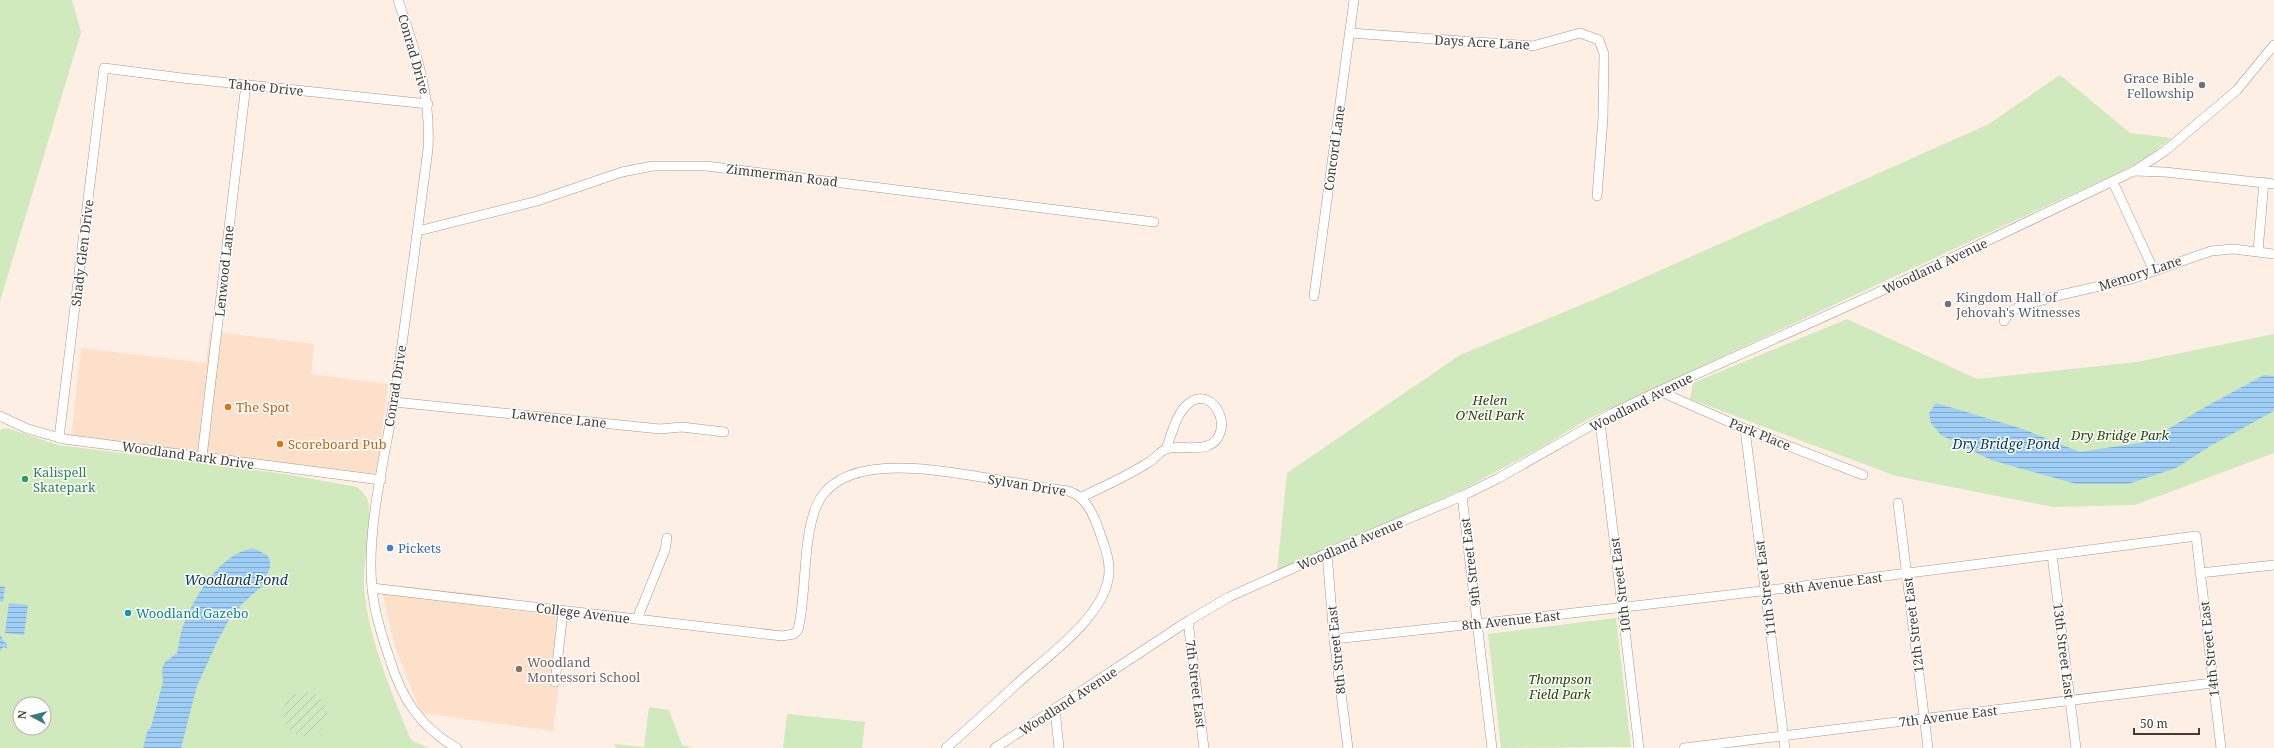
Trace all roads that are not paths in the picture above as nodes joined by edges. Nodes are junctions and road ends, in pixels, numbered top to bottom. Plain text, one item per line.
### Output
1 (398, 0) edge
2 (1354, 0) edge
3 (1350, 33) junction
4 (2274, 45) edge
5 (104, 68) joint
6 (246, 84) junction
7 (428, 104) junction
8 (2134, 171) junction
9 (2113, 182) junction
10 (2264, 182) junction
11 (2274, 184) edge
12 (1597, 196) dead end
13 (1154, 222) dead end
14 (418, 231) junction
15 (2258, 251) junction
16 (2274, 254) edge
17 (2154, 271) junction
18 (1314, 296) dead end
19 (2004, 321) dead end
20 (1659, 391) junction
21 (394, 402) junction
22 (0, 416) edge
23 (1600, 422) junction
24 (1745, 429) junction
25 (724, 432) dead end
26 (59, 438) junction
27 (1166, 449) junction
28 (202, 457) junction
29 (1863, 475) dead end
30 (380, 480) junction
31 (1462, 496) junction
32 (1082, 497) junction
33 (1898, 503) dead end
34 (667, 538) dead end
35 (1327, 553) junction
36 (2052, 555) junction
37 (2274, 565) edge
38 (1907, 574) junction
39 (2200, 574) junction
40 (372, 588) junction
41 (1765, 591) junction
42 (1622, 609) junction
43 (563, 611) junction
44 (637, 619) junction
45 (1188, 621) junction
46 (1478, 624) junction
47 (794, 634) joint
48 (1334, 639) junction
49 (555, 682) dead end
50 (2212, 683) junction
51 (2070, 700) junction
52 (1055, 710) junction
53 (1925, 719) junction
54 (1783, 736) junction
55 (457, 748) edge
56 (946, 748) edge
57 (995, 748) edge
58 (1060, 748) edge
59 (1204, 748) edge
60 (1348, 748) edge
61 (1492, 748) edge
62 (1639, 748) edge
63 (1684, 748) edge
64 (1784, 748) edge
65 (1928, 748) edge
66 (2076, 748) edge
67 (2221, 748) edge

1 - 7 street, Conrad Drive
2 - 3 street, Concord Lane
3 - 12 street, Days Acre Lane
3 - 18 street, Concord Lane
4 - 8 street, Woodland Avenue
5 - 6 street, Tahoe Drive
5 - 26 street, Shady Glen Drive
6 - 7 street, Tahoe Drive
6 - 28 street, Lenwood Lane
7 - 14 street, Conrad Drive
8 - 9 street, Woodland Avenue
8 - 10 street
9 - 17 street
9 - 20 street, Woodland Avenue
10 - 11 street
10 - 15 street
13 - 14 street, Zimmerman Road
14 - 21 street, Conrad Drive
15 - 16 street, Memory Lane
15 - 17 street, Memory Lane
17 - 19 street, Memory Lane
20 - 23 street, Woodland Avenue
20 - 24 street, Park Place
21 - 25 street, Lawrence Lane
21 - 30 street, Conrad Drive
22 - 26 street, Woodland Park Drive
23 - 31 street, Woodland Avenue
23 - 42 street, 10th Street East
24 - 29 street, Park Place
24 - 41 street, 11th Street East
26 - 28 street, Woodland Park Drive
27 - 27 street
27 - 32 street
28 - 30 street, Woodland Park Drive
30 - 40 street, Conrad Drive
31 - 35 street, Woodland Avenue
31 - 46 street, 9th Street East
32 - 47 street, Sylvan Drive
32 - 56 street, Sylvan Drive
33 - 38 street, 12th Street East
34 - 44 street
35 - 45 street, Woodland Avenue
35 - 48 street, 8th Street East
36 - 38 street, 8th Avenue East
36 - 39 street, 8th Avenue East
36 - 51 street, 13th Street East
37 - 39 street
38 - 41 street, 8th Avenue East
38 - 53 street, 12th Street East
39 - 50 street, 14th Street East
40 - 43 street, College Avenue
40 - 55 street, Conrad Drive
41 - 42 street, 8th Avenue East
41 - 54 street, 11th Street East
42 - 46 street, 8th Avenue East
42 - 62 street, 10th Street East
43 - 44 street, College Avenue
43 - 49 street
44 - 47 street, College Avenue
45 - 52 street, Woodland Avenue
45 - 59 street, 7th Street East
46 - 48 street, 8th Avenue East
46 - 61 street, 9th Street East
48 - 60 street, 8th Street East
50 - 51 street, 7th Avenue East
50 - 67 street, 14th Street East
51 - 53 street, 7th Avenue East
51 - 66 street, 13th Street East
52 - 57 street, Woodland Avenue
52 - 58 street
53 - 54 street, 7th Avenue East
53 - 65 street, 12th Street East
54 - 63 street, 7th Avenue East
54 - 64 street, 11th Street East

